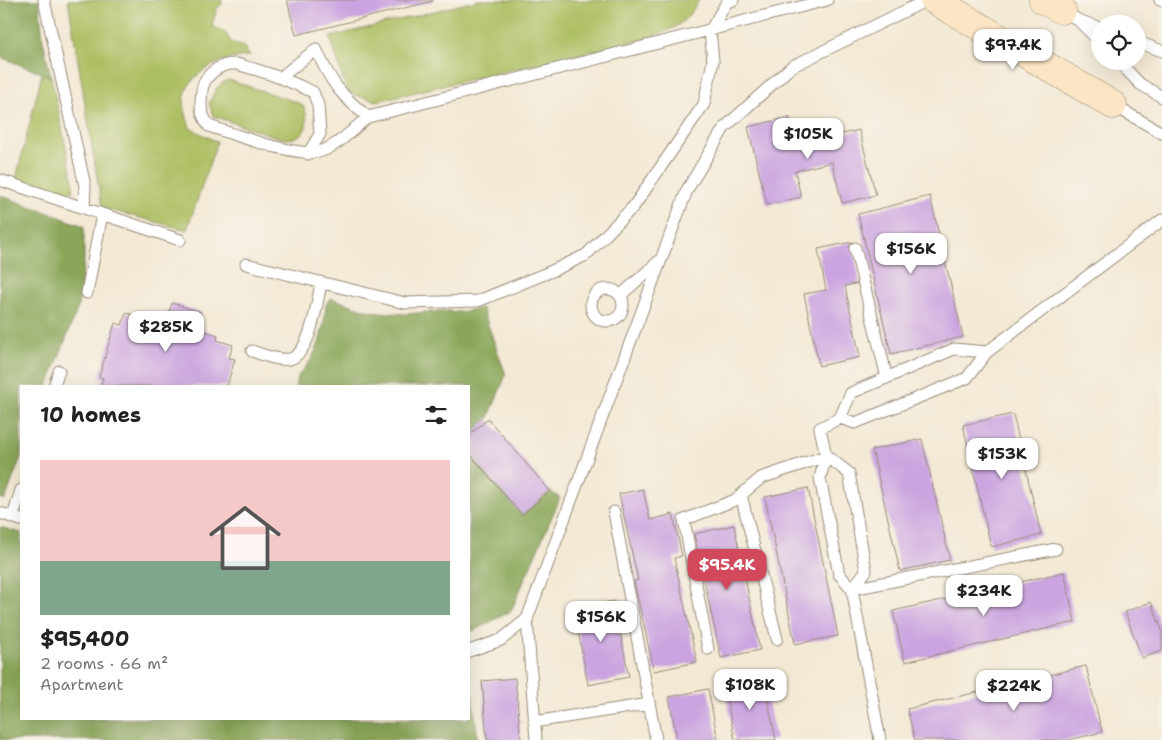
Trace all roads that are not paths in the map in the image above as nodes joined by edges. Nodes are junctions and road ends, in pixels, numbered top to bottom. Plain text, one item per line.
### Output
1 (44, 0) edge
2 (733, 0) edge
3 (826, 0) edge
4 (927, 0) edge
5 (934, 0) edge
6 (1061, 10) edge
7 (1091, 24) edge
8 (710, 31) junction
9 (1091, 35) edge
10 (1146, 45) edge
11 (1162, 51) edge
12 (1127, 70) edge
13 (281, 77) junction
14 (1162, 97) edge
15 (1113, 105) joint
16 (368, 117) junction
17 (1162, 133) edge
18 (308, 154) junction
19 (0, 180) edge
20 (84, 208) junction
21 (102, 214) junction
22 (1162, 220) edge
23 (180, 240) dead end
24 (855, 248) dead end
25 (661, 260) junction
26 (246, 264) dead end
27 (321, 283) junction
28 (87, 293) dead end
29 (620, 296) dead end
30 (252, 351) dead end
31 (987, 352) junction
32 (59, 371) dead end
33 (887, 378) junction
34 (54, 385) edge
35 (840, 418) junction
36 (826, 456) junction
37 (741, 495) junction
38 (20, 497) edge
39 (614, 512) dead end
40 (0, 513) edge
41 (17, 518) edge
42 (1056, 549) dead end
43 (852, 589) junction
44 (527, 619) junction
45 (777, 638) dead end
46 (708, 649) dead end
47 (470, 651) edge
48 (649, 704) junction
49 (534, 722) junction
50 (536, 740) edge
51 (656, 740) edge
52 (880, 740) edge

1 - 20 lane
2 - 8 lane
3 - 8 lane
4 - 25 lane
5 - 15 street
6 - 7 lane
6 - 9 lane
8 - 16 lane
8 - 27 lane
10 - 11 lane
12 - 14 lane
13 - 16 lane
13 - 18 lane
13 - 18 lane
15 - 17 lane
16 - 18 lane
19 - 20 lane
20 - 21 lane
21 - 23 lane
21 - 28 lane
22 - 31 lane
24 - 33 lane
25 - 29 lane
25 - 44 lane
26 - 27 lane
27 - 30 lane
31 - 33 lane
31 - 35 lane
32 - 34 lane
33 - 35 lane
35 - 36 lane
36 - 37 lane
36 - 43 lane
36 - 43 lane
37 - 45 lane
37 - 46 lane
38 - 41 lane
39 - 48 lane
40 - 41 lane
42 - 43 lane
43 - 52 lane
44 - 47 lane
44 - 49 lane
48 - 49 lane
48 - 51 lane
49 - 50 lane

